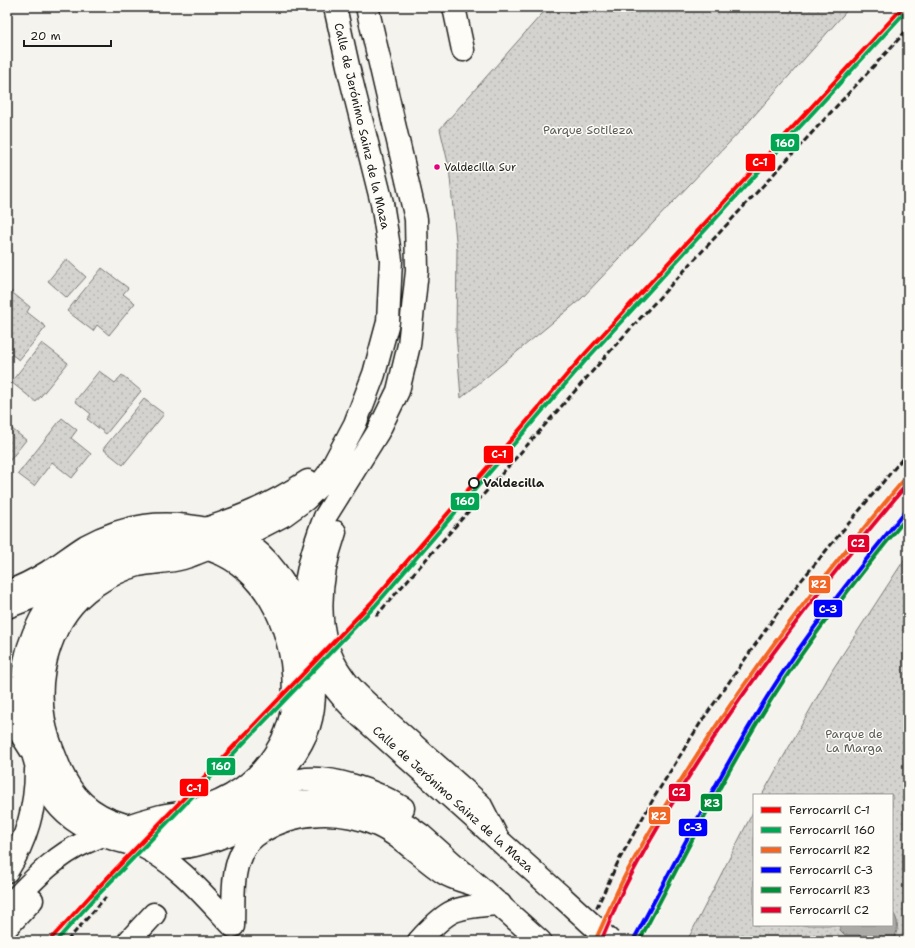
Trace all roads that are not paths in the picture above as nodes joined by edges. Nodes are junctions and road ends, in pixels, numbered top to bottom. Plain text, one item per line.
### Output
1 (335, 7) edge
2 (367, 7) edge
3 (454, 7) edge
4 (463, 50) dead end
5 (340, 453) junction
6 (235, 538) junction
7 (208, 539) junction
8 (73, 567) junction
9 (7, 592) edge
10 (7, 607) edge
11 (306, 635) junction
12 (314, 687) junction
13 (7, 693) edge
14 (15, 713) edge
15 (34, 759) junction
16 (59, 766) junction
17 (255, 807) junction
18 (232, 833) junction
19 (103, 836) junction
20 (136, 838) junction
21 (499, 839) junction
22 (7, 871) edge
23 (479, 886) junction
24 (224, 903) junction
25 (500, 904) junction
26 (7, 907) edge
27 (154, 914) dead end
28 (7, 927) edge
29 (238, 934) edge
30 (535, 936) edge
31 (129, 941) edge
32 (419, 941) edge
33 (610, 941) edge

1 - 5 main road, Calle de Jerónimo Sainz de la Maza
2 - 11 main road, Calle de Jerónimo Sainz de la Maza
3 - 4 main road
5 - 6 main road, Calle de Jerónimo Sainz de la Maza
5 - 7 main road, Calle de Jerónimo Sainz de la Maza
6 - 7 main road, Calle de Jerónimo Sainz de la Maza
6 - 11 main road
7 - 8 main road
7 - 8 main road
7 - 11 main road
7 - 16 main road
8 - 9 main road
8 - 10 main road
8 - 14 main road
11 - 12 main road
11 - 20 main road
11 - 21 main road, Calle de Jerónimo Sainz de la Maza
11 - 21 main road
12 - 17 main road
12 - 21 main road
13 - 14 main road
14 - 15 main road
14 - 16 main road
15 - 19 main road
15 - 22 main road
16 - 20 main road
17 - 18 main road
17 - 20 main road
17 - 23 main road
18 - 20 main road
18 - 24 main road
19 - 20 main road
19 - 26 main road
20 - 24 main road
20 - 28 main road
21 - 33 main road, Calle de Jerónimo Sainz de la Maza, bridge
23 - 24 main road
23 - 25 main road
24 - 29 main road
25 - 30 main road
25 - 32 main road
27 - 31 main road

